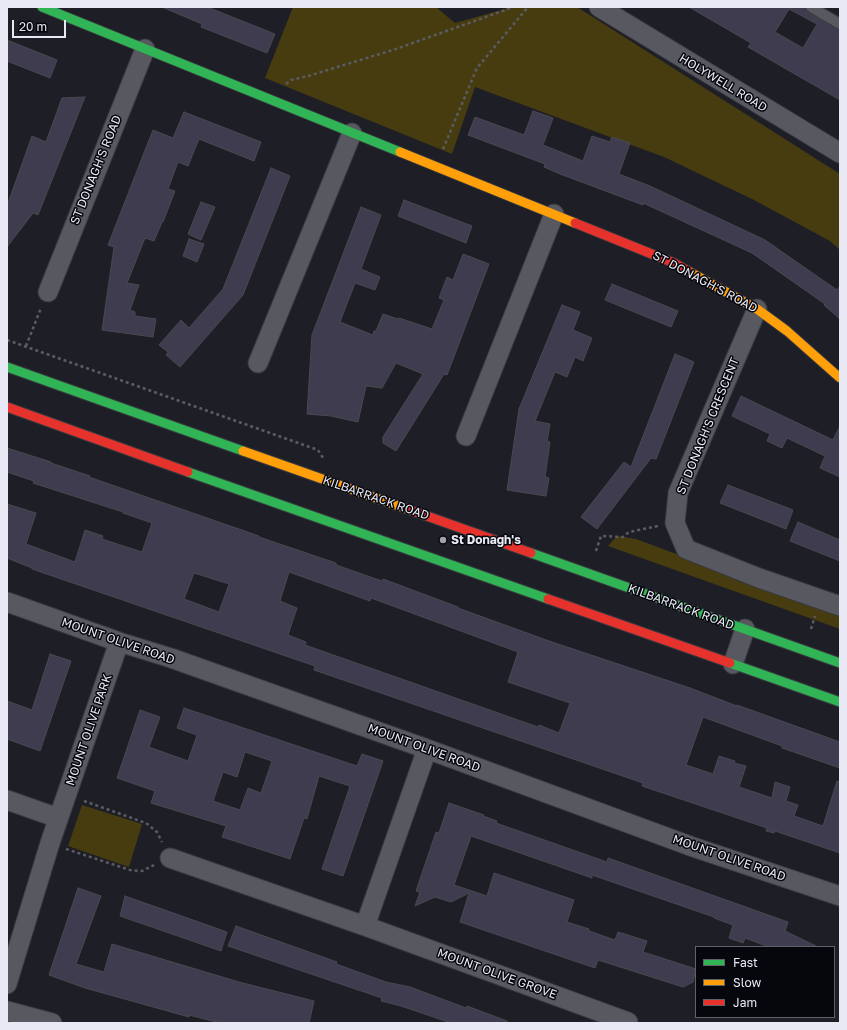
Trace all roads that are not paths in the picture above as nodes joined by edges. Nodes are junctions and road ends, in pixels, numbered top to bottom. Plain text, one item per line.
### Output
1 (42, 7) edge
2 (811, 7) edge
3 (605, 9) edge
4 (840, 24) edge
5 (144, 49) junction
6 (352, 133) junction
7 (840, 153) edge
8 (554, 214) junction
9 (48, 292) road end
10 (756, 309) junction
11 (258, 363) dead end
12 (7, 367) edge
13 (840, 378) edge
14 (7, 407) edge
15 (466, 436) dead end
16 (7, 602) edge
17 (840, 606) edge
18 (745, 629) junction
19 (119, 642) junction
20 (840, 663) edge
21 (732, 664) junction
22 (840, 702) edge
23 (427, 749) junction
24 (7, 800) edge
25 (58, 818) junction
26 (170, 858) road end
27 (840, 896) edge
28 (365, 926) junction
29 (7, 984) edge
30 (7, 1011) edge
31 (628, 1022) edge
32 (52, 1023) edge

1 - 5 street, ST DONAGH'S ROAD
2 - 4 lane
3 - 7 street, HOLYWELL ROAD
5 - 6 street, ST DONAGH'S ROAD
5 - 9 street, ST DONAGH'S ROAD
6 - 8 street, ST DONAGH'S ROAD
6 - 11 street
8 - 10 street, ST DONAGH'S ROAD
8 - 15 street
10 - 13 street, ST DONAGH'S ROAD
10 - 17 street, ST DONAGH'S CRESCENT
12 - 18 street, KILBARRACK ROAD
14 - 21 street
16 - 19 street, MOUNT OLIVE ROAD
18 - 20 street, KILBARRACK ROAD
18 - 21 street, KILBARRACK ROAD
19 - 23 street, MOUNT OLIVE ROAD
19 - 25 street, MOUNT OLIVE PARK
21 - 22 street
23 - 27 street, MOUNT OLIVE ROAD
23 - 28 street
24 - 25 street
25 - 29 street, MOUNT OLIVE PARK
26 - 28 street, MOUNT OLIVE GROVE
28 - 31 street, MOUNT OLIVE GROVE
30 - 32 street

